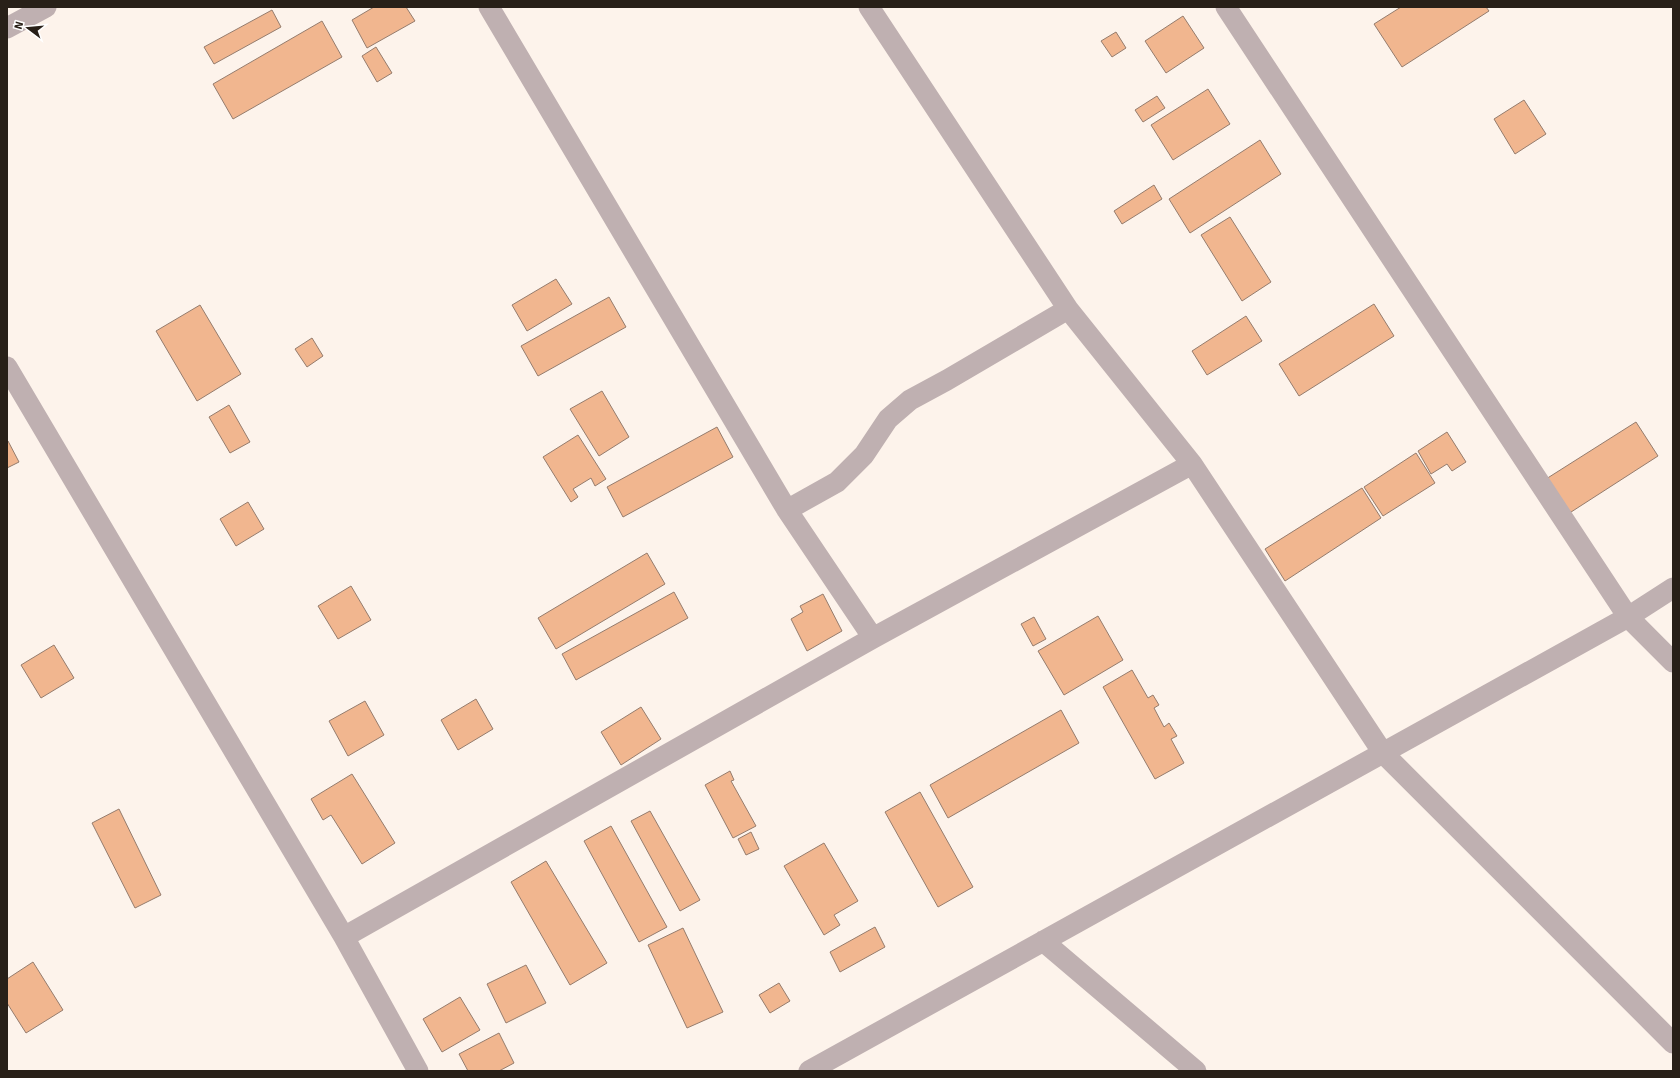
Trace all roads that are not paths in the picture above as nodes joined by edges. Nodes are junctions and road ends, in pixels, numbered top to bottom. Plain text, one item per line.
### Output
1 (46, 7) edge
2 (489, 7) edge
3 (869, 7) edge
4 (1226, 7) edge
5 (7, 28) edge
6 (1068, 309) junction
7 (7, 368) edge
8 (1192, 464) junction
9 (787, 510) junction
10 (1673, 588) edge
11 (1628, 617) junction
12 (873, 638) junction
13 (1673, 662) edge
14 (1383, 753) junction
15 (344, 937) junction
16 (1043, 941) junction
17 (1673, 1043) edge
18 (418, 1071) edge
19 (809, 1071) edge
20 (1196, 1071) edge

1 - 5 street
2 - 9 street
3 - 6 street
4 - 11 street
6 - 8 street
6 - 9 street
7 - 15 street
8 - 12 street
8 - 14 street
9 - 12 street
10 - 11 street
11 - 13 street
11 - 14 street
12 - 15 street
14 - 16 street
14 - 17 street
15 - 18 street
16 - 19 street
16 - 20 street

